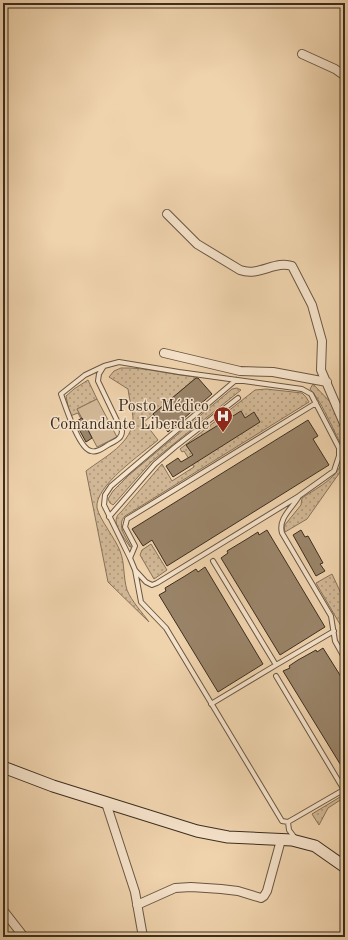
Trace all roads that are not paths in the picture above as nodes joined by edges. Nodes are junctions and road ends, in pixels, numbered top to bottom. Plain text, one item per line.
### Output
1 (302, 54) dead end
2 (345, 76) edge
3 (167, 214) dead end
4 (164, 354) dead end
5 (104, 366) junction
6 (236, 380) junction
7 (327, 382) junction
8 (238, 398) dead end
9 (316, 403) junction
10 (342, 409) edge
11 (345, 426) edge
12 (299, 496) junction
13 (109, 517) junction
14 (130, 558) junction
15 (213, 562) dead end
16 (134, 570) junction
17 (334, 631) junction
18 (345, 659) edge
19 (276, 665) junction
20 (276, 676) dead end
21 (211, 704) junction
22 (3, 767) edge
23 (344, 789) edge
24 (106, 803) junction
25 (288, 822) junction
26 (281, 840) junction
27 (298, 842) junction
28 (345, 867) edge
29 (137, 905) junction
30 (3, 910) edge
31 (24, 937) edge
32 (143, 937) edge

1 - 2 street
3 - 7 street
4 - 7 street
5 - 5 lane
5 - 6 lane
6 - 9 lane
6 - 13 lane
7 - 10 street
8 - 13 lane
9 - 12 lane
9 - 14 lane
10 - 11 street
12 - 16 lane
12 - 17 lane
13 - 14 lane
14 - 16 lane
15 - 19 lane
16 - 21 lane
17 - 18 lane
17 - 19 lane
19 - 21 lane
20 - 23 lane
21 - 25 lane
22 - 24 street
23 - 25 lane
24 - 26 street
24 - 29 street
25 - 27 lane
26 - 27 street
26 - 29 street
27 - 28 street
29 - 32 street
30 - 31 street

